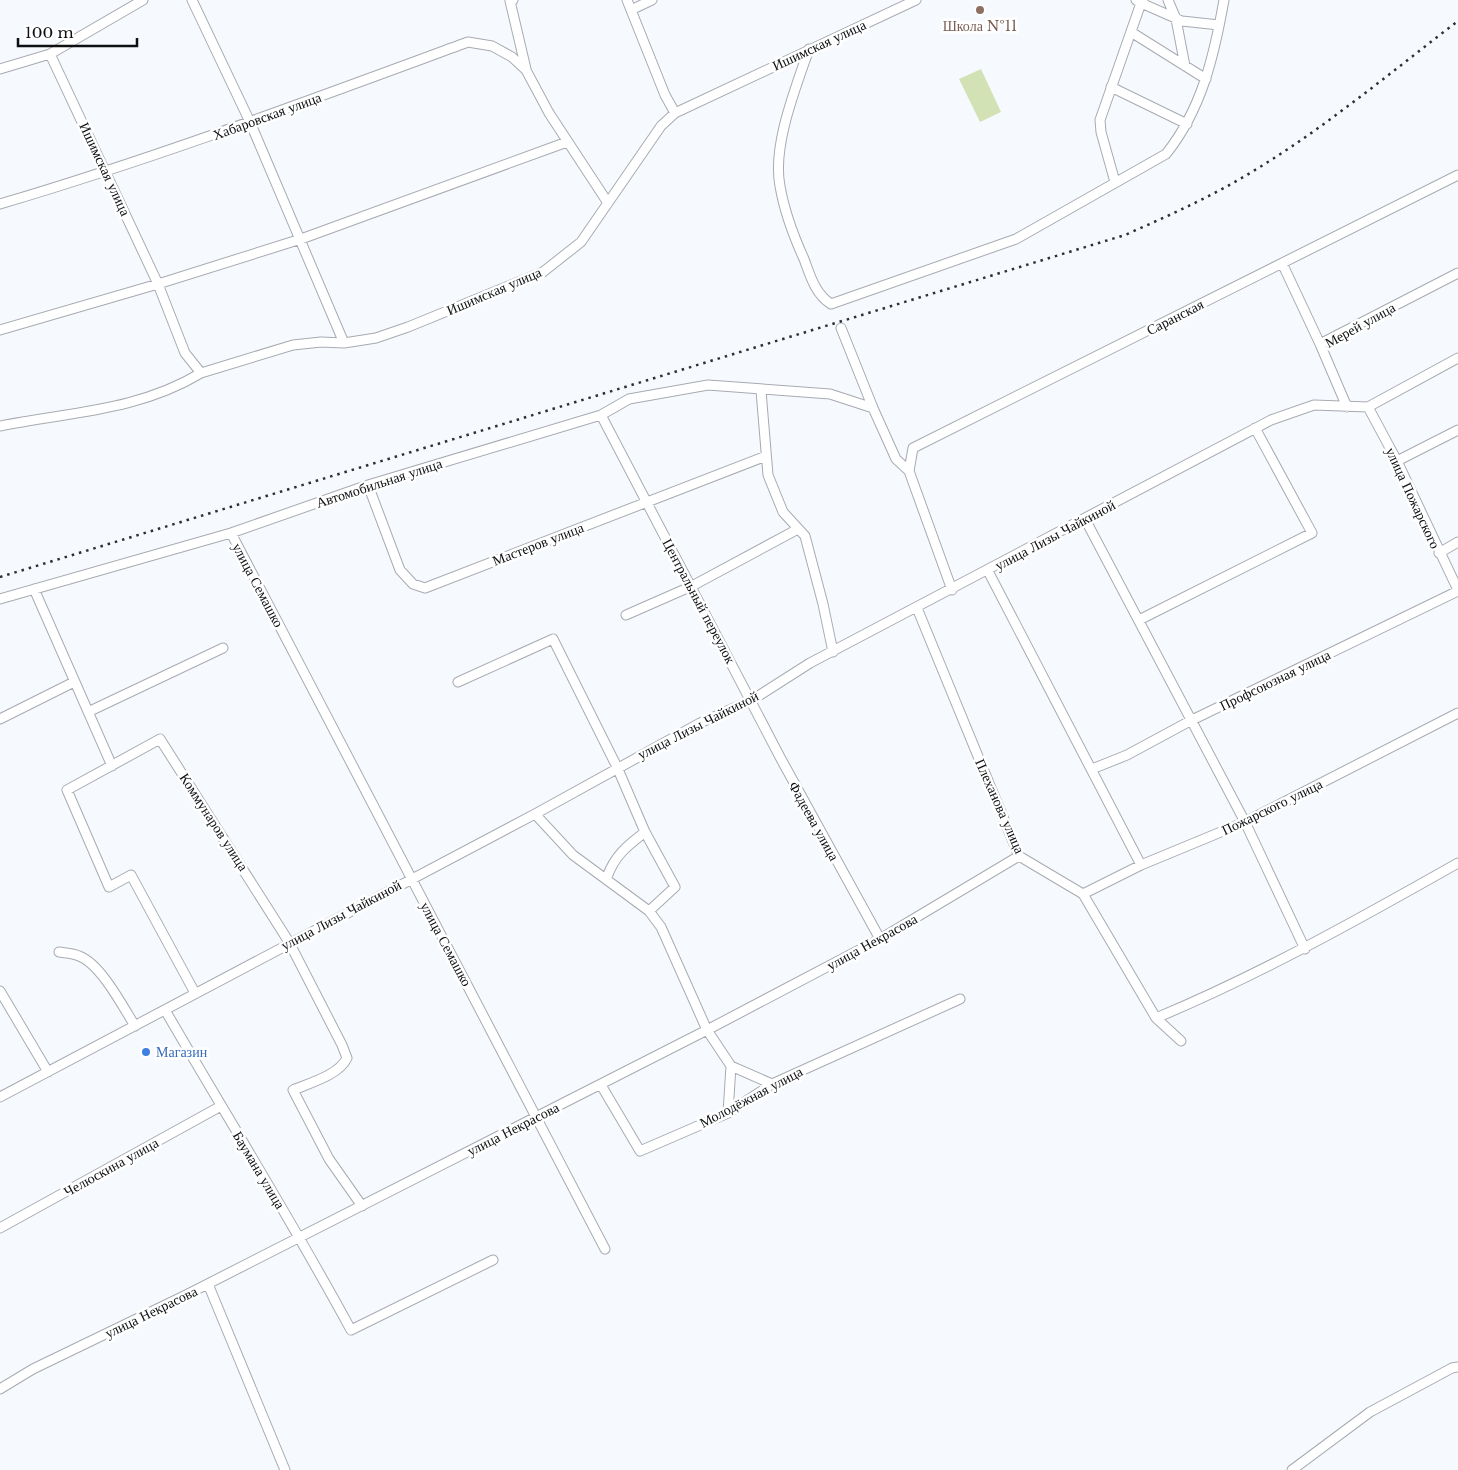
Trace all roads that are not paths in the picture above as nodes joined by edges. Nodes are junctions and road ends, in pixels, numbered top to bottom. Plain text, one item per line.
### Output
1 (143, 0) edge
2 (192, 0) edge
3 (513, 0) edge
4 (627, 0) edge
5 (652, 0) edge
6 (916, 0) edge
7 (1168, 0) edge
8 (1224, 0) edge
9 (1140, 1) edge
10 (632, 9) junction
11 (1176, 19) junction
12 (1219, 25) junction
13 (1131, 32) junction
14 (809, 49) junction
15 (50, 54) junction
16 (1185, 66) junction
17 (0, 69) edge
18 (526, 70) junction
19 (1206, 78) junction
20 (1111, 87) junction
21 (675, 113) junction
22 (250, 122) junction
23 (1186, 124) junction
24 (567, 142) junction
25 (107, 172) junction
26 (1458, 176) edge
27 (1115, 182) junction
28 (608, 203) junction
29 (0, 204) edge
30 (301, 239) junction
31 (1282, 263) junction
32 (1458, 273) edge
33 (158, 284) junction
34 (841, 328) dead end
35 (0, 330) edge
36 (344, 343) junction
37 (1320, 344) junction
38 (1458, 358) edge
39 (201, 373) junction
40 (761, 391) junction
41 (1347, 407) junction
42 (1368, 407) junction
43 (872, 408) junction
44 (601, 415) junction
45 (0, 426) edge
46 (1255, 428) junction
47 (1458, 430) edge
48 (766, 456) junction
49 (1397, 461) junction
50 (909, 472) junction
51 (368, 485) junction
52 (645, 502) junction
53 (1085, 519) junction
54 (798, 529) junction
55 (231, 532) junction
56 (1458, 542) edge
57 (1439, 553) junction
58 (988, 571) junction
59 (692, 586) junction
60 (34, 589) junction
61 (952, 590) junction
62 (1458, 590) edge
63 (0, 599) edge
64 (917, 608) junction
65 (626, 615) dead end
66 (1139, 620) junction
67 (223, 648) dead end
68 (833, 652) junction
69 (74, 682) junction
70 (458, 682) dead end
71 (752, 700) junction
72 (88, 712) junction
73 (1458, 713) edge
74 (0, 719) edge
75 (1190, 721) junction
76 (112, 766) junction
77 (617, 767) junction
78 (1092, 769) junction
79 (535, 814) junction
80 (1245, 822) junction
81 (645, 832) junction
82 (1019, 856) junction
83 (1458, 864) edge
84 (1141, 865) junction
85 (607, 877) junction
86 (411, 878) junction
87 (1083, 894) junction
88 (650, 911) junction
89 (880, 939) junction
90 (289, 942) junction
91 (1305, 949) junction
92 (59, 952) dead end
93 (0, 991) edge
94 (195, 993) junction
95 (960, 999) dead end
96 (165, 1010) junction
97 (1156, 1018) junction
98 (135, 1026) junction
99 (707, 1030) junction
100 (1181, 1040) dead end
101 (731, 1066) junction
102 (48, 1072) junction
103 (772, 1084) junction
104 (601, 1085) junction
105 (0, 1097) edge
106 (221, 1106) junction
107 (728, 1112) junction
108 (537, 1116) junction
109 (362, 1206) junction
110 (0, 1228) edge
111 (301, 1237) junction
112 (605, 1249) dead end
113 (493, 1260) dead end
114 (208, 1284) junction
115 (1458, 1368) edge
116 (0, 1389) edge
117 (285, 1470) edge
118 (1292, 1470) edge

1 - 15 street
2 - 22 street
3 - 18 street, Хабаровская улица
4 - 10 street
5 - 10 street
6 - 14 street, Ишимская улица
7 - 11 street
8 - 12 street
9 - 11 street
9 - 13 street
10 - 21 street
11 - 12 street
11 - 16 street
12 - 19 street
13 - 16 street
13 - 20 street
14 - 21 street, Ишимская улица
14 - 27 street
15 - 17 street
15 - 25 street, Ишимская улица
16 - 19 street
18 - 22 street, Хабаровская улица
18 - 24 street, Хабаровская улица
19 - 23 street
20 - 23 street
20 - 27 street
21 - 28 street, Ишимская улица
22 - 25 street, Хабаровская улица
22 - 30 street
23 - 27 street
24 - 28 street, Хабаровская улица
24 - 30 street
25 - 29 street, Хабаровская улица
25 - 33 street, Ишимская улица
26 - 31 street, Саранская
28 - 36 street, Ишимская улица
30 - 33 street
30 - 36 street
31 - 37 street
31 - 50 street, Саранская
32 - 37 street, Мерей улица
33 - 35 street
33 - 39 street, Ишимская улица
34 - 43 street
36 - 39 street, Ишимская улица
37 - 41 street, Мерей улица
38 - 42 street, улица Лизы Чайкиной
39 - 45 street
40 - 43 street, Автомобильная улица
40 - 44 street, Автомобильная улица
40 - 48 street
41 - 42 street, улица Лизы Чайкиной
41 - 46 street, улица Лизы Чайкиной
42 - 49 street, улица Пожарского
43 - 50 street
44 - 51 street, Автомобильная улица
44 - 52 street, Центральный переулок
46 - 53 street, улица Лизы Чайкиной
46 - 66 street
47 - 49 street
48 - 52 street, Мастеров улица
48 - 54 street
49 - 57 street, улица Пожарского
50 - 61 street
51 - 52 street, Мастеров улица
51 - 55 street, Автомобильная улица
52 - 59 street, Центральный переулок
53 - 58 street, улица Лизы Чайкиной
53 - 66 street
54 - 59 street
54 - 68 street
55 - 60 street, Автомобильная улица
55 - 86 street, улица Семашко
56 - 57 street
57 - 62 street, улица Пожарского
58 - 61 street, улица Лизы Чайкиной
58 - 78 street
59 - 65 street
59 - 71 street, Центральный переулок
60 - 63 street, Автомобильная улица
60 - 69 street
61 - 64 street, улица Лизы Чайкиной
62 - 75 street, Профсоюзная улица
64 - 68 street, улица Лизы Чайкиной
64 - 82 street, Плеханова улица
66 - 75 street
67 - 72 street
68 - 71 street, улица Лизы Чайкиной
69 - 72 street
69 - 74 street
70 - 77 street
71 - 77 street, улица Лизы Чайкиной
71 - 89 street, Фадеева улица
72 - 76 street
73 - 80 street, Пожарского улица
75 - 78 street, Профсоюзная улица
75 - 80 street
76 - 90 street, Коммунаров улица
76 - 94 street, Коммунаров улица
77 - 79 street, улица Лизы Чайкиной
77 - 81 street
78 - 84 street
79 - 85 street
79 - 86 street, улица Лизы Чайкиной
80 - 84 street, Пожарского улица
80 - 91 street
81 - 85 street
81 - 88 street
82 - 87 street, Плеханова улица
82 - 89 street, улица Некрасова
83 - 91 street
84 - 87 street, Пожарского улица
85 - 88 street
86 - 90 street, улица Лизы Чайкиной
86 - 108 street, улица Семашко
87 - 97 street, Плеханова улица
88 - 99 street
89 - 99 street, улица Некрасова
90 - 94 street, улица Лизы Чайкиной
90 - 109 street, Коммунаров улица
91 - 97 street
92 - 98 street
93 - 102 street
94 - 96 street, улица Лизы Чайкиной
95 - 103 street, Молодёжная улица
96 - 98 street, улица Лизы Чайкиной
96 - 106 street, Баумана улица
97 - 100 street, Плеханова улица
98 - 102 street, улица Лизы Чайкиной
99 - 101 street
99 - 104 street, улица Некрасова
101 - 103 street
101 - 107 street
102 - 105 street, улица Лизы Чайкиной
103 - 107 street, Молодёжная улица
104 - 107 street, Молодёжная улица
104 - 108 street, улица Некрасова
106 - 110 street, Челюскина улица
106 - 111 street, Баумана улица
108 - 109 street, улица Некрасова
108 - 112 street, улица Семашко
109 - 111 street, улица Некрасова
111 - 113 street, Баумана улица
111 - 114 street, улица Некрасова
114 - 116 street, улица Некрасова
114 - 117 street
115 - 118 street

